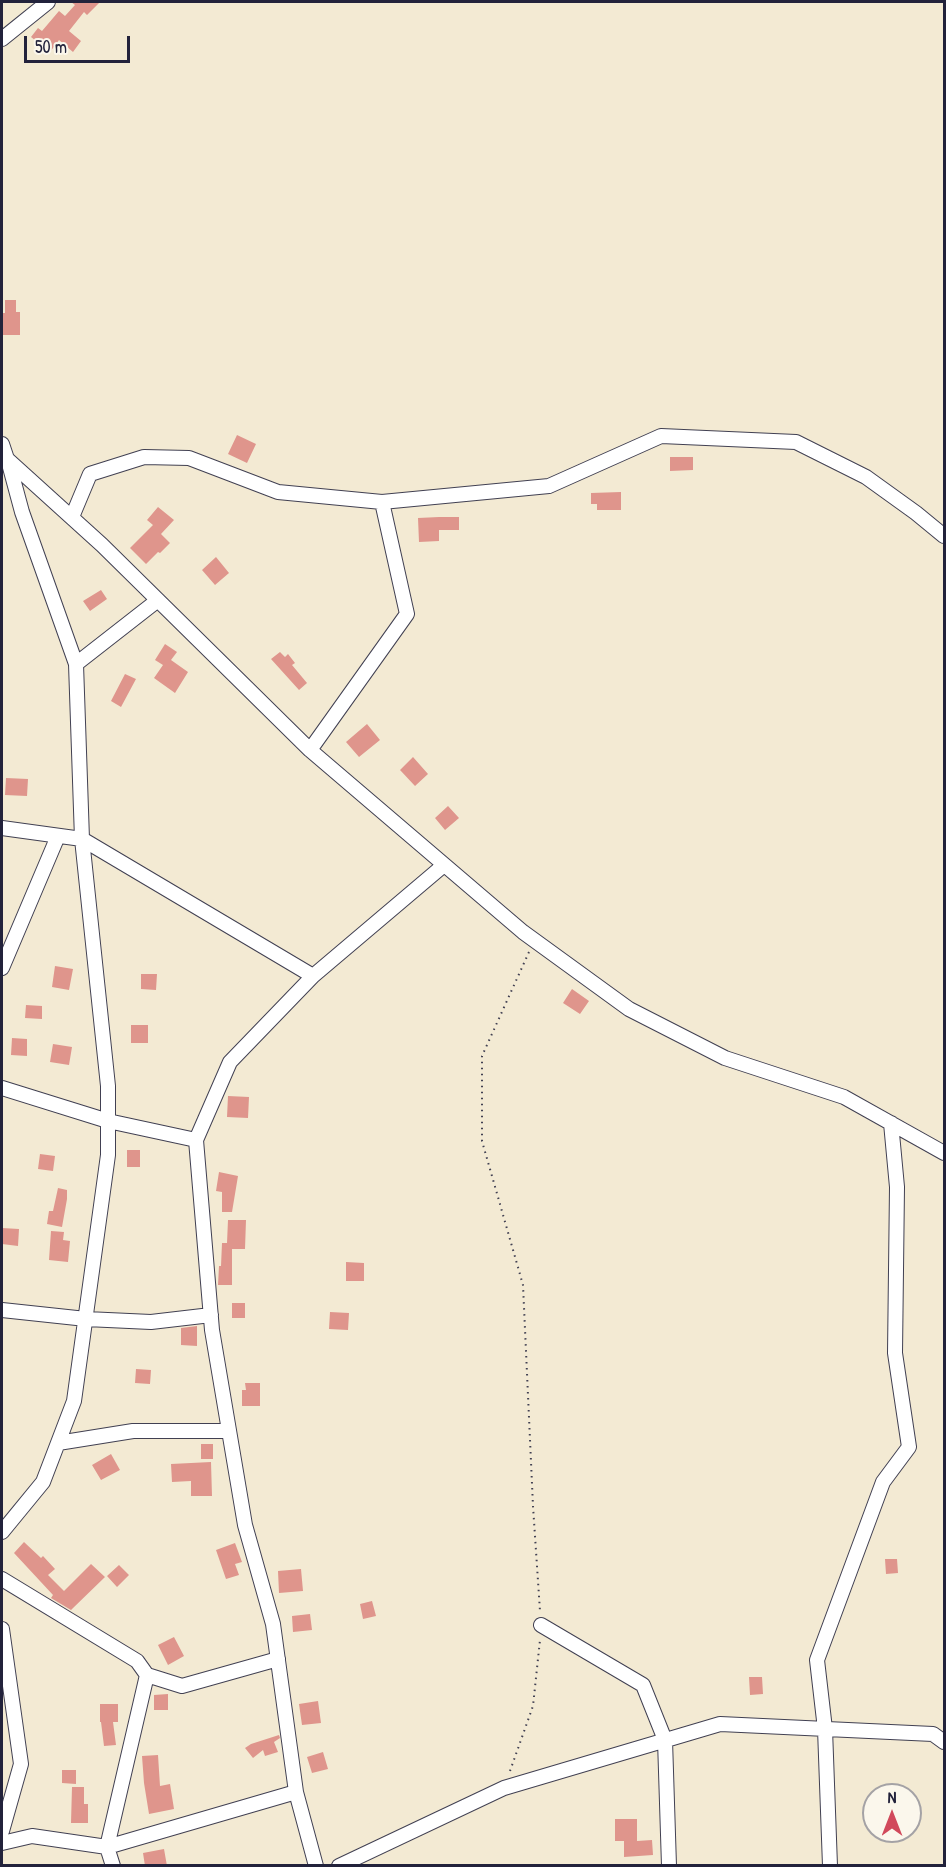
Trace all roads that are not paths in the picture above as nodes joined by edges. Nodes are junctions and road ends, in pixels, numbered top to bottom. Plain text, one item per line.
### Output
1 (48, 2) edge
2 (2, 39) edge
3 (2, 444) edge
4 (7, 459) junction
5 (382, 502) junction
6 (72, 517) junction
7 (945, 536) edge
8 (158, 600) junction
9 (76, 664) junction
10 (310, 750) junction
11 (2, 828) edge
12 (58, 836) junction
13 (82, 839) junction
14 (444, 865) junction
15 (2, 968) edge
16 (314, 976) junction
17 (2, 1088) edge
18 (108, 1121) junction
19 (891, 1123) junction
20 (195, 1140) junction
21 (945, 1153) edge
22 (2, 1310) edge
23 (211, 1315) junction
24 (86, 1319) junction
25 (229, 1431) junction
26 (58, 1443) junction
27 (2, 1532) edge
28 (2, 1579) edge
29 (542, 1625) road end
30 (2, 1629) edge
31 (278, 1659) junction
32 (147, 1675) junction
33 (825, 1729) junction
34 (665, 1740) junction
35 (945, 1742) edge
36 (296, 1792) junction
37 (2, 1831) edge
38 (2, 1843) edge
39 (107, 1847) junction
40 (113, 1866) edge
41 (316, 1866) edge
42 (339, 1866) edge
43 (669, 1866) edge
44 (830, 1866) edge

1 - 2 street
3 - 4 street
4 - 6 street
4 - 9 street
5 - 6 street
5 - 7 street
5 - 10 street
6 - 8 street
8 - 9 street
8 - 10 street
9 - 13 street
10 - 14 street
11 - 12 street
12 - 13 street
12 - 15 street
13 - 16 street
13 - 18 street
14 - 16 street
14 - 19 street
16 - 20 street
17 - 18 street
18 - 20 street
18 - 24 street
19 - 21 street
19 - 33 street
20 - 23 street
22 - 24 street
23 - 24 street
23 - 25 street
24 - 26 street
25 - 26 street
25 - 31 street
26 - 27 street
28 - 32 street
29 - 34 street
30 - 37 street
31 - 32 street
31 - 36 street
32 - 39 street
33 - 34 street
33 - 35 street
33 - 44 street
34 - 42 street
34 - 43 street
36 - 39 street
36 - 41 street
38 - 39 street
39 - 40 street

